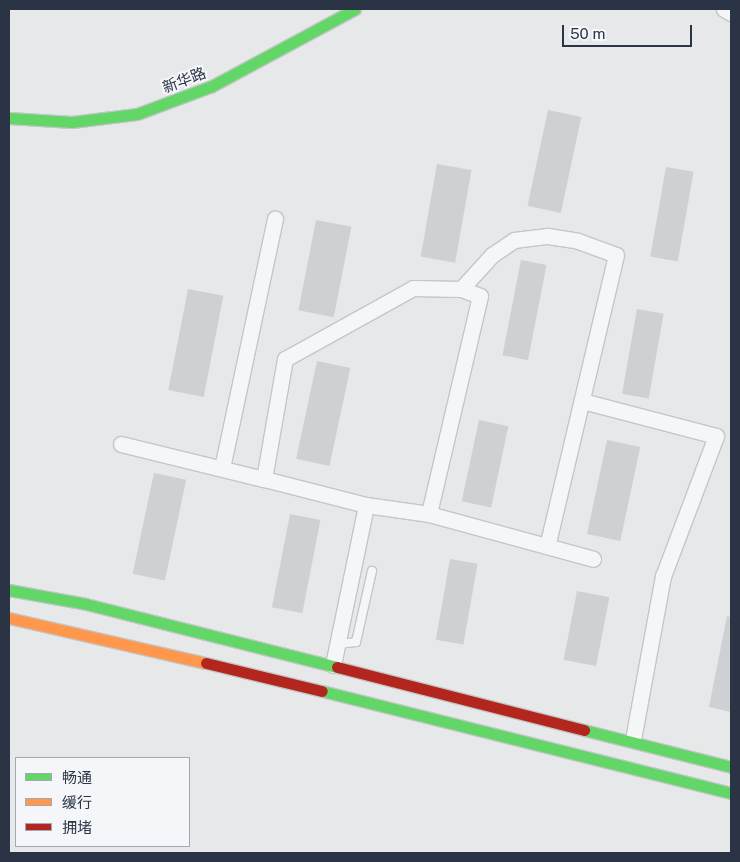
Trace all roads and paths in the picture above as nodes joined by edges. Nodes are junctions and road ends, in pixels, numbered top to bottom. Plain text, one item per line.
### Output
1 (355, 9) edge
2 (724, 9) edge
3 (731, 13) edge
4 (9, 118) edge
5 (275, 219) dead end
6 (461, 289) junction
7 (582, 400) junction
8 (121, 444) dead end
9 (222, 468) junction
10 (264, 478) junction
11 (366, 506) junction
12 (429, 514) junction
13 (547, 546) junction
14 (592, 559) dead end
15 (372, 571) dead end
16 (9, 590) edge
17 (9, 618) edge
18 (338, 644) junction
19 (333, 665) junction
20 (633, 739) junction
21 (731, 766) edge
22 (731, 793) edge

1 - 4 main road, 新华路
2 - 3 street
5 - 9 street
6 - 7 street
6 - 10 street
6 - 12 street
7 - 13 street
7 - 20 street
8 - 9 street
9 - 10 street
10 - 11 street
11 - 12 street
11 - 18 street
12 - 13 street
13 - 14 street
15 - 18 lane
16 - 19 main road
17 - 22 main road
18 - 19 street
19 - 20 main road
20 - 21 main road

